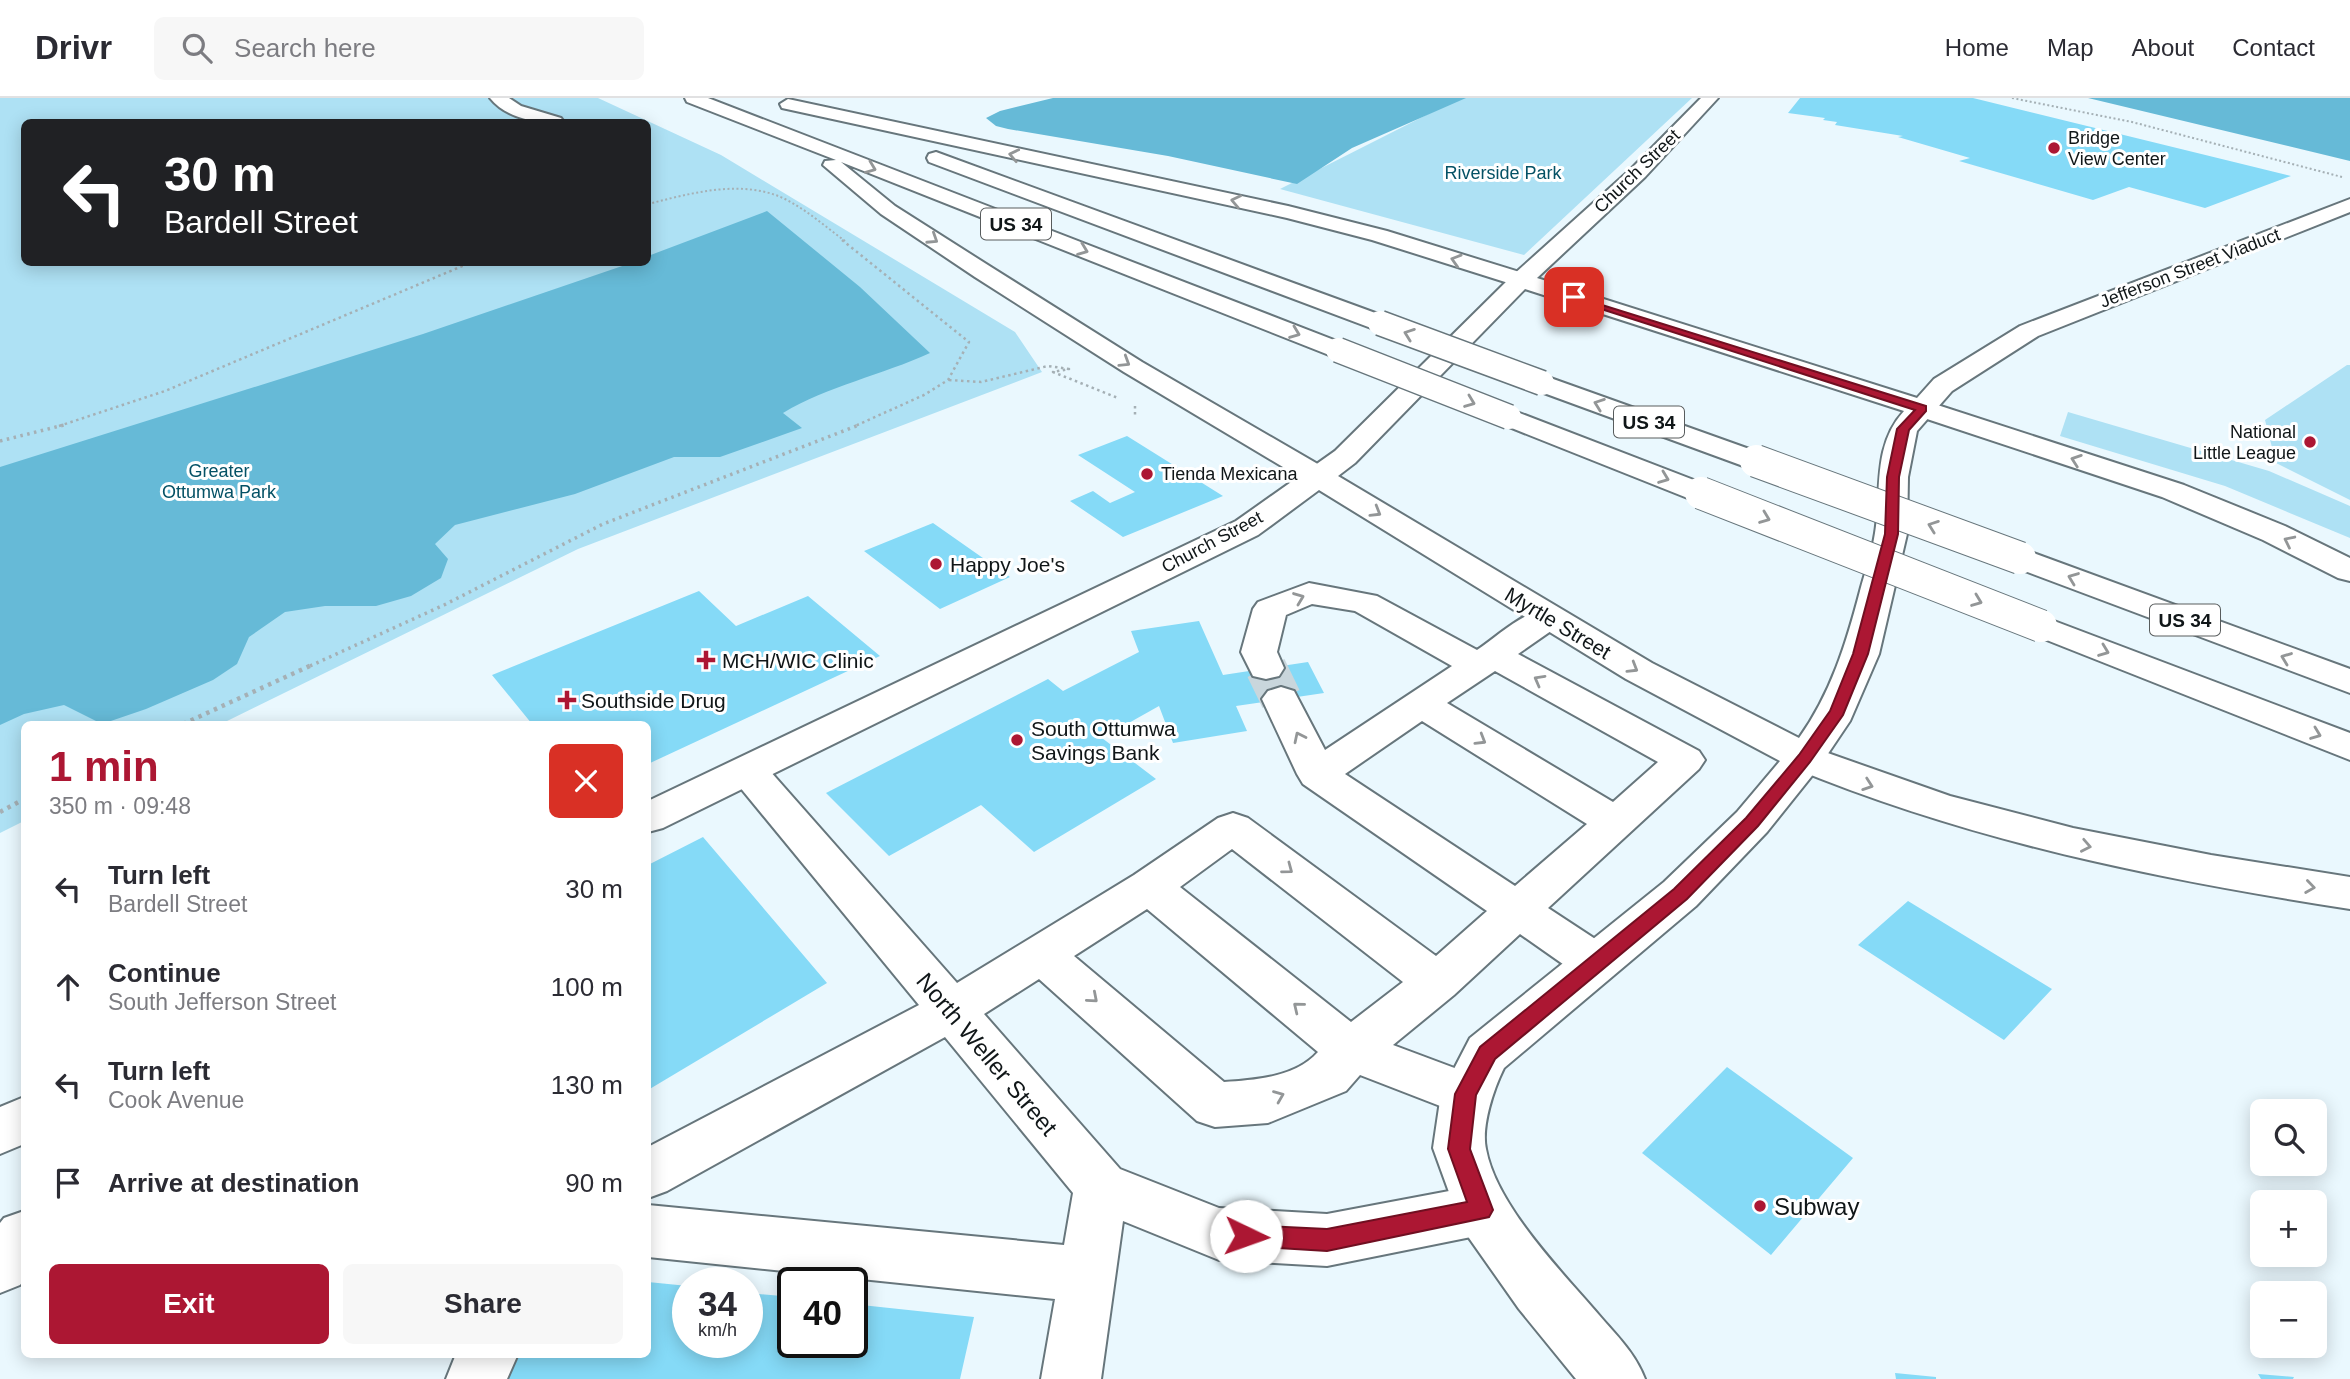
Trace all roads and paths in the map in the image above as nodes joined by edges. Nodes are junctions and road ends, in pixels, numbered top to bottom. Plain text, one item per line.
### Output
1 (498, 98) edge
2 (693, 98) edge
3 (1710, 98) edge
4 (2012, 98) edge
5 (780, 101) edge
6 (731, 113) junction
7 (545, 119) edge
8 (2350, 179) edge
9 (651, 203) edge
10 (2350, 205) edge
11 (462, 266) edge
12 (1521, 280) junction
13 (948, 380) junction
14 (1123, 400) dead end
15 (1135, 405) dead end
16 (1922, 408) junction
17 (1135, 418) dead end
18 (0, 442) edge
19 (1318, 477) junction
20 (2350, 571) edge
21 (1549, 617) junction
22 (1487, 661) junction
23 (2350, 682) edge
24 (1423, 705) junction
25 (190, 721) edge
26 (2350, 747) edge
27 (1805, 758) junction
28 (748, 771) junction
29 (1317, 774) junction
30 (21, 801) edge
31 (0, 812) edge
32 (651, 817) edge
33 (1615, 822) junction
34 (1149, 886) junction
35 (2350, 893) edge
36 (1517, 910) junction
37 (1041, 954) junction
38 (1596, 963) junction
39 (1437, 982) junction
40 (951, 1011) junction
41 (1352, 1050) junction
42 (1466, 1094) junction
43 (21, 1121) edge
44 (0, 1131) edge
45 (651, 1172) edge
46 (1101, 1186) junction
47 (1481, 1210) junction
48 (651, 1231) edge
49 (21, 1241) edge
50 (0, 1266) edge
51 (1088, 1275) junction
52 (486, 1358) edge
53 (476, 1379) edge
54 (1071, 1379) edge
55 (1615, 1379) edge

1 - 7 main road
2 - 6 main road, US 34
3 - 12 main road, Church Street
4 - 8 path
12 -> 5 main road
23 -> 5 main road, US 34, bridge
6 -> 19 main road, Myrtle Street
6 -> 26 main road, US 34, bridge
9 - 13 path
10 - 16 main road, Jefferson Street Viaduct
11 - 18 path
12 - 16 main road
12 - 19 main road, Church Street
13 - 14 path
13 - 25 path
15 - 17 path
20 -> 16 main road
16 - 27 main road, Jefferson Street Viaduct
19 -> 21 main road, Myrtle Street
19 - 28 main road, Church Street
21 - 22 main road
21 -> 27 main road, Myrtle Street
22 - 24 main road
29 -> 22 main road
33 -> 22 main road
24 - 29 main road
24 -> 33 main road
27 -> 35 main road, Myrtle Street
27 - 38 main road, Jefferson Street Viaduct
28 - 32 main road, Church Street
28 - 40 main road, North Weller Street
29 - 36 main road
30 - 31 path
33 - 36 main road
34 - 37 main road
34 -> 39 main road
41 -> 34 main road
36 - 38 main road
36 - 39 main road
37 - 40 main road
37 -> 41 main road
38 - 42 main road, Jefferson Street Viaduct
39 - 41 main road
40 - 45 main road
40 - 46 main road, North Weller Street
41 - 42 main road
42 - 47 main road, Jefferson Street Viaduct
43 - 44 main road
46 - 47 main road
46 - 51 main road
47 - 55 main road, Jefferson Street Viaduct
48 - 51 main road
49 - 50 main road
51 - 54 main road
52 - 53 main road

